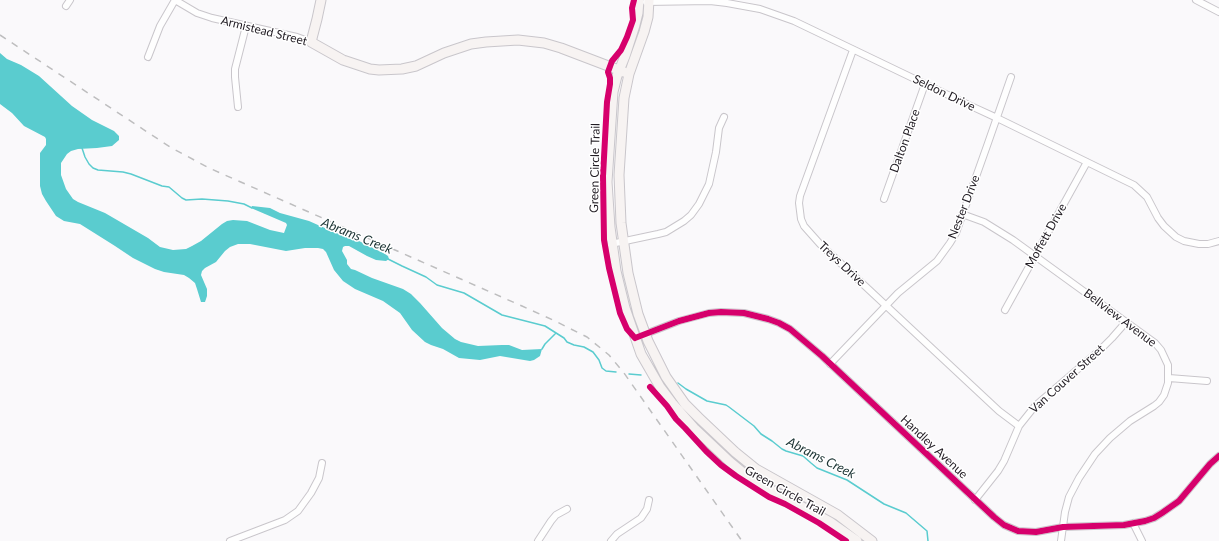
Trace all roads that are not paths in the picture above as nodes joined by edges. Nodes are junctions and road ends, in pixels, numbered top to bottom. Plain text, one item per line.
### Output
1 (70, 0) edge
2 (175, 0) edge
3 (321, 0) edge
4 (1196, 0) edge
5 (639, 1) edge
6 (650, 1) edge
7 (66, 6) dead end
8 (1219, 12) edge
9 (246, 26) junction
10 (311, 42) junction
11 (853, 50) junction
12 (148, 57) dead end
13 (619, 70) junction
14 (629, 74) junction
15 (1011, 77) dead end
16 (925, 84) junction
17 (238, 107) dead end
18 (724, 117) dead end
19 (997, 118) junction
20 (1087, 162) junction
21 (884, 199) dead end
22 (962, 214) junction
23 (1219, 241) edge
24 (622, 242) junction
25 (612, 244) junction
26 (1035, 256) junction
27 (886, 305) junction
28 (1005, 310) dead end
29 (1126, 322) junction
30 (645, 334) junction
31 (635, 338) junction
32 (830, 364) junction
33 (1169, 378) junction
34 (1207, 380) dead end
35 (1019, 426) junction
36 (1219, 456) edge
37 (322, 463) dead end
38 (649, 500) dead end
39 (975, 500) junction
40 (567, 509) dead end
41 (1133, 523) junction
42 (1063, 527) junction
43 (241, 539) edge
44 (230, 541) edge
45 (538, 541) edge
46 (611, 541) edge
47 (857, 541) edge
48 (872, 541) edge
49 (1061, 541) edge
50 (1142, 541) edge

1 - 7 street
2 - 9 street, Armistead Street
2 - 12 street
3 - 10 main road
4 - 8 street
5 - 6 street, Seldon Drive
5 - 13 main road
6 - 11 street, Seldon Drive
6 - 14 main road
9 - 10 street, Armistead Street
9 - 17 street
10 - 13 main road, Armistead Street
11 - 16 street, Seldon Drive
11 - 27 street, Treys Drive
13 - 14 main road, Armistead Street
13 - 25 main road
14 - 24 main road
15 - 19 street, Nester Drive
16 - 19 street, Seldon Drive
16 - 21 street, Dalton Place
18 - 24 street
19 - 20 street, Seldon Drive
19 - 22 street, Nester Drive
20 - 23 street, Seldon Drive
20 - 26 street, Moffett Drive
22 - 26 street, Bellview Avenue
22 - 27 street, Nester Drive
24 - 25 street
24 - 30 main road
25 - 31 main road
26 - 28 street, Moffett Drive
26 - 29 street, Bellview Avenue
27 - 32 street, Nester Drive
27 - 35 street, Treys Drive
29 - 33 street, Bellview Avenue
29 - 35 street, Van Couver Street
30 - 31 street, Handley Avenue
30 - 32 street, Handley Avenue
30 - 48 main road
31 - 47 main road
32 - 39 street, Handley Avenue
33 - 34 street
33 - 42 street
35 - 39 street, Van Couver Street
36 - 41 street, Handley Avenue
37 - 43 street
38 - 46 street
39 - 42 street, Handley Avenue
40 - 45 street
41 - 42 street, Handley Avenue
41 - 50 street
42 - 49 street
43 - 44 street

